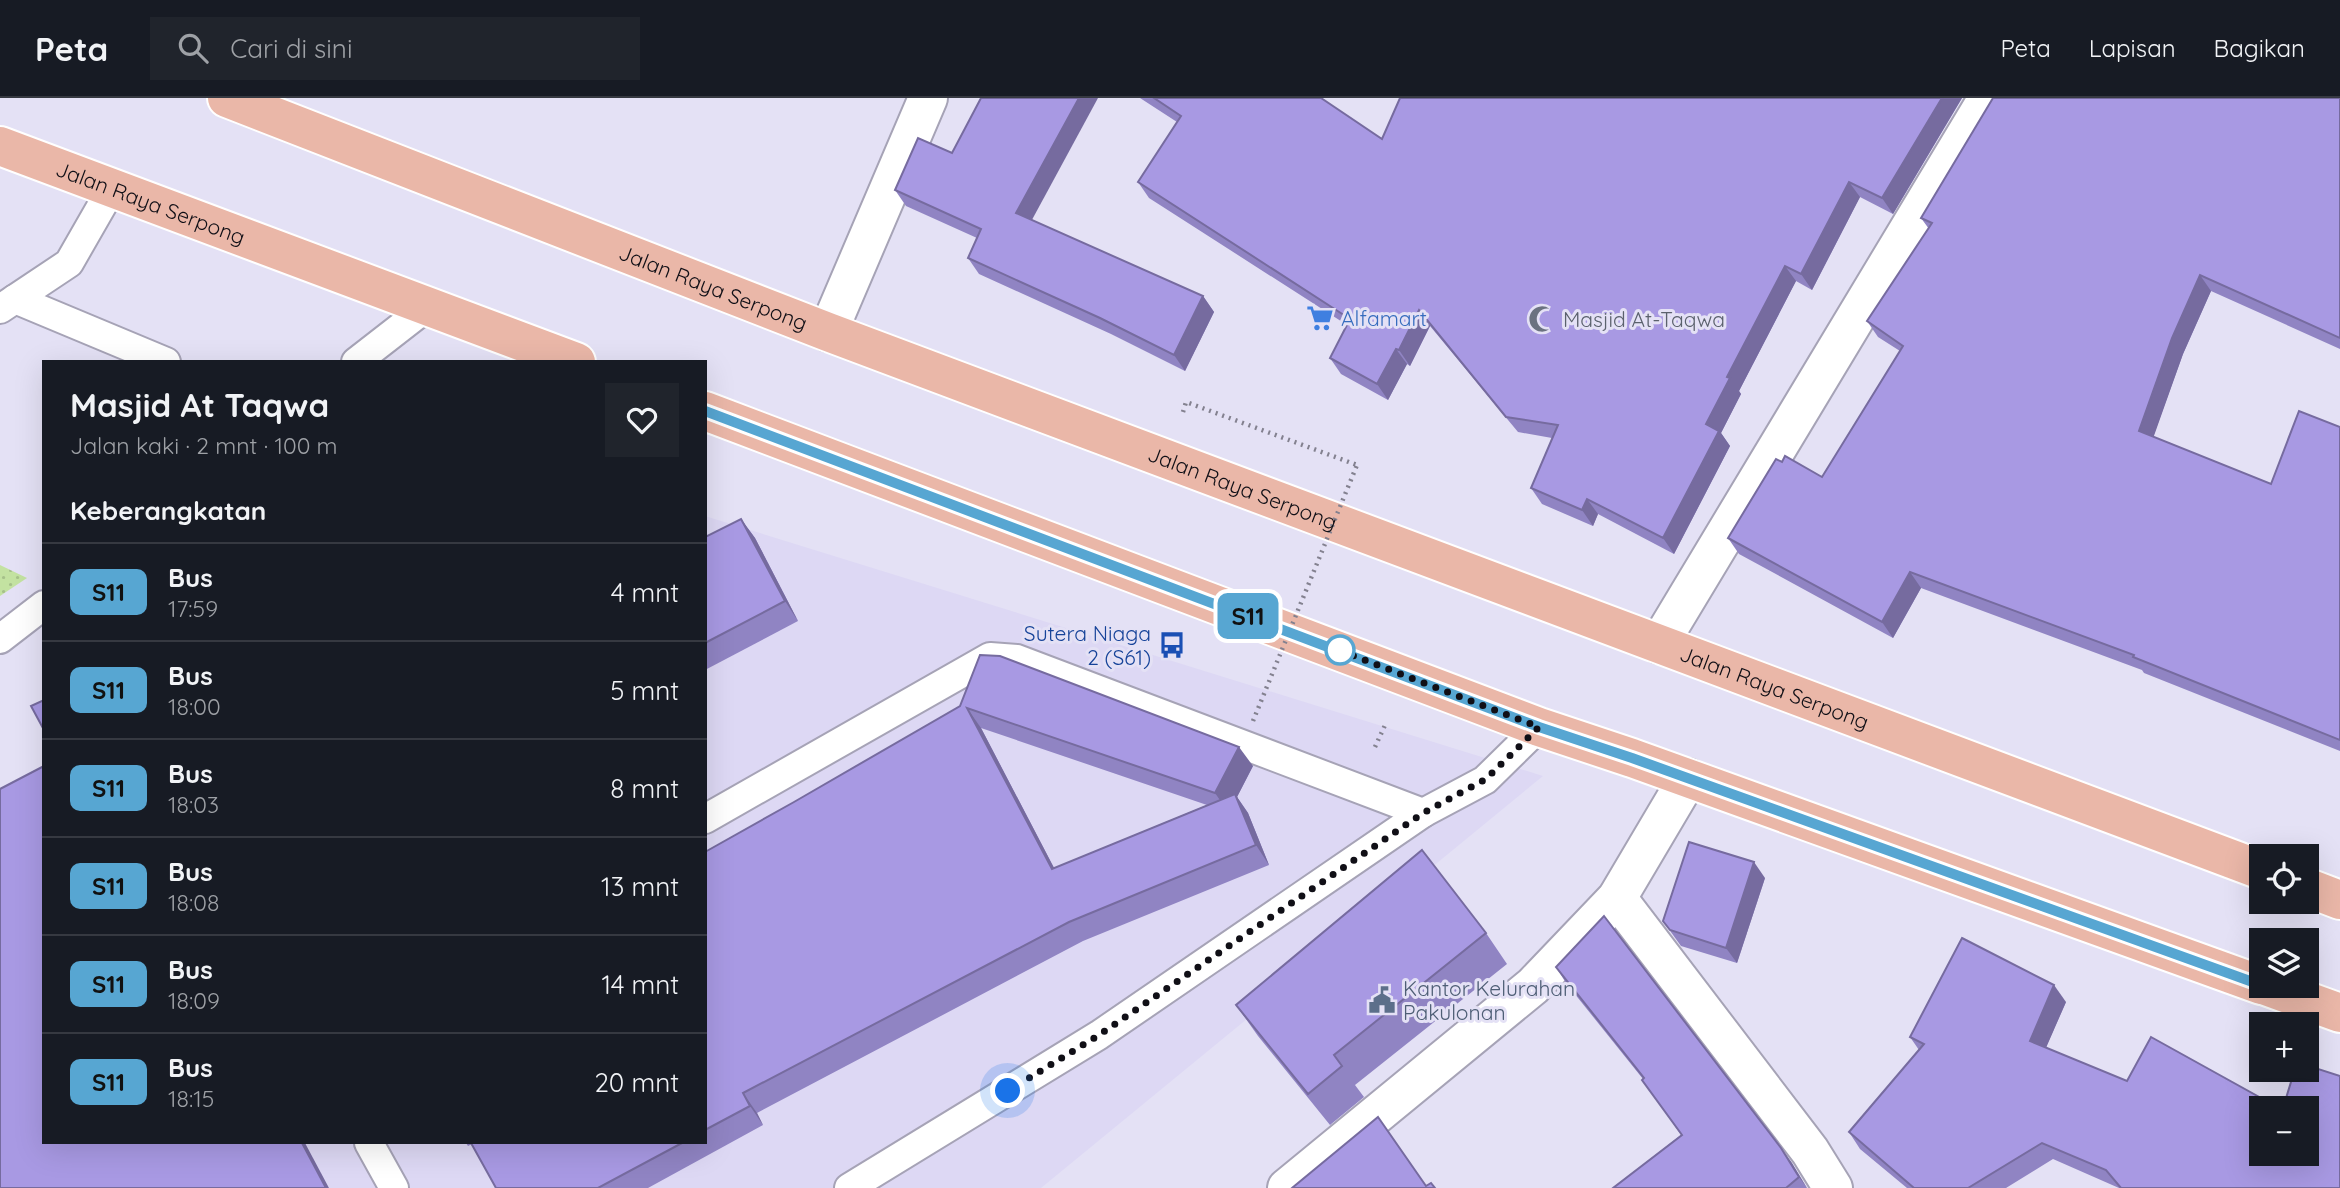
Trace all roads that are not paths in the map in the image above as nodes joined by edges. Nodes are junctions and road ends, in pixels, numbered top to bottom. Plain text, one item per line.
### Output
1 (227, 98) edge
2 (929, 98) edge
3 (1988, 98) edge
4 (0, 146) edge
5 (112, 188) junction
6 (8, 304) edge
7 (428, 306) junction
8 (828, 332) junction
9 (161, 360) edge
10 (359, 360) edge
11 (571, 360) edge
12 (707, 412) edge
13 (42, 607) edge
14 (0, 639) edge
15 (1660, 644) junction
16 (1539, 727) junction
17 (1688, 778) junction
18 (1423, 813) junction
19 (707, 818) edge
20 (2249, 865) edge
21 (2319, 892) edge
22 (1616, 898) junction
23 (2340, 900) edge
24 (2249, 980) edge
25 (2298, 998) edge
26 (2340, 1013) edge
27 (370, 1144) edge
28 (394, 1188) edge
29 (849, 1188) edge
30 (1287, 1188) edge
31 (1833, 1188) edge

1 - 8 main road, Jalan Raya Serpong
2 - 8 street
3 - 15 street
4 - 5 main road, Jalan Raya Serpong
5 - 6 lane
5 - 7 main road, Jalan Raya Serpong
6 - 9 lane
7 - 10 lane
7 - 11 main road, Jalan Raya Serpong
8 - 15 main road, Jalan Raya Serpong
12 - 16 main road
13 - 14 lane
15 - 20 main road, Jalan Raya Serpong
16 - 17 main road
16 - 18 lane
17 - 22 street
17 - 24 main road
18 - 19 lane
18 - 29 lane
21 - 23 main road
22 - 30 street
22 - 31 street
25 - 26 main road
27 - 28 lane

